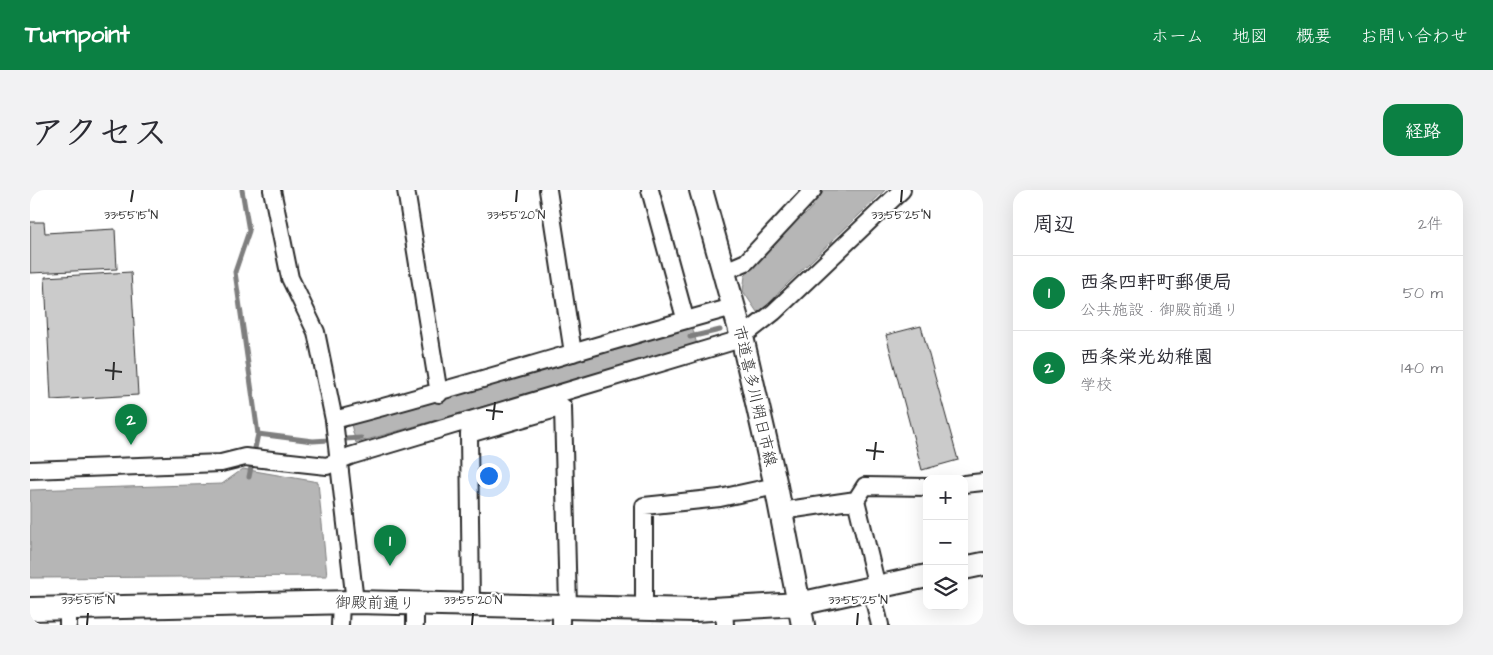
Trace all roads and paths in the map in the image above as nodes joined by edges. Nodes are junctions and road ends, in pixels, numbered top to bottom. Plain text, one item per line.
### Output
1 (272, 190) edge
2 (406, 190) edge
3 (548, 190) edge
4 (650, 190) edge
5 (813, 190) edge
6 (902, 190) edge
7 (706, 192) edge
8 (725, 272) junction
9 (733, 306) junction
10 (685, 318) junction
11 (742, 337) junction
12 (574, 353) junction
13 (439, 394) junction
14 (335, 427) junction
15 (338, 457) junction
16 (30, 470) edge
17 (983, 482) edge
18 (968, 484) edge
19 (776, 486) junction
20 (923, 487) edge
21 (856, 500) junction
22 (781, 511) junction
23 (983, 564) edge
24 (968, 567) edge
25 (923, 577) edge
26 (874, 588) junction
27 (348, 602) junction
28 (471, 605) junction
29 (30, 609) edge
30 (644, 609) junction
31 (563, 613) edge
32 (415, 614) edge
33 (801, 614) edge
34 (68, 617) edge
35 (725, 617) edge
36 (340, 625) edge
37 (880, 625) edge

1 - 14 street
2 - 13 street
3 - 12 street
4 - 10 street
5 - 8 street
6 - 11 street
7 - 8 street, 市道喜多川朔日市線
8 - 9 street, 市道喜多川朔日市線
9 - 10 street
9 - 11 street, 市道喜多川朔日市線
10 - 12 street
11 - 15 street
11 - 19 street, 市道喜多川朔日市線
12 - 13 street
13 - 14 street
14 - 15 street
15 - 16 street
15 - 27 street
17 - 18 street
19 - 22 street, 市道喜多川朔日市線
19 - 30 street
20 - 21 street
21 - 22 street
21 - 26 street
22 - 33 street, 市道喜多川朔日市線
23 - 24 street
25 - 26 street, 御殿前通り
26 - 33 street, 御殿前通り
26 - 37 street
27 - 32 street, 御殿前通り
27 - 34 street, 御殿前通り
27 - 36 street
28 - 31 street, 御殿前通り
28 - 31 street
28 - 32 street, 御殿前通り
29 - 34 street, 御殿前通り
30 - 31 street, 御殿前通り
30 - 35 street, 御殿前通り
33 - 35 street, 御殿前通り

